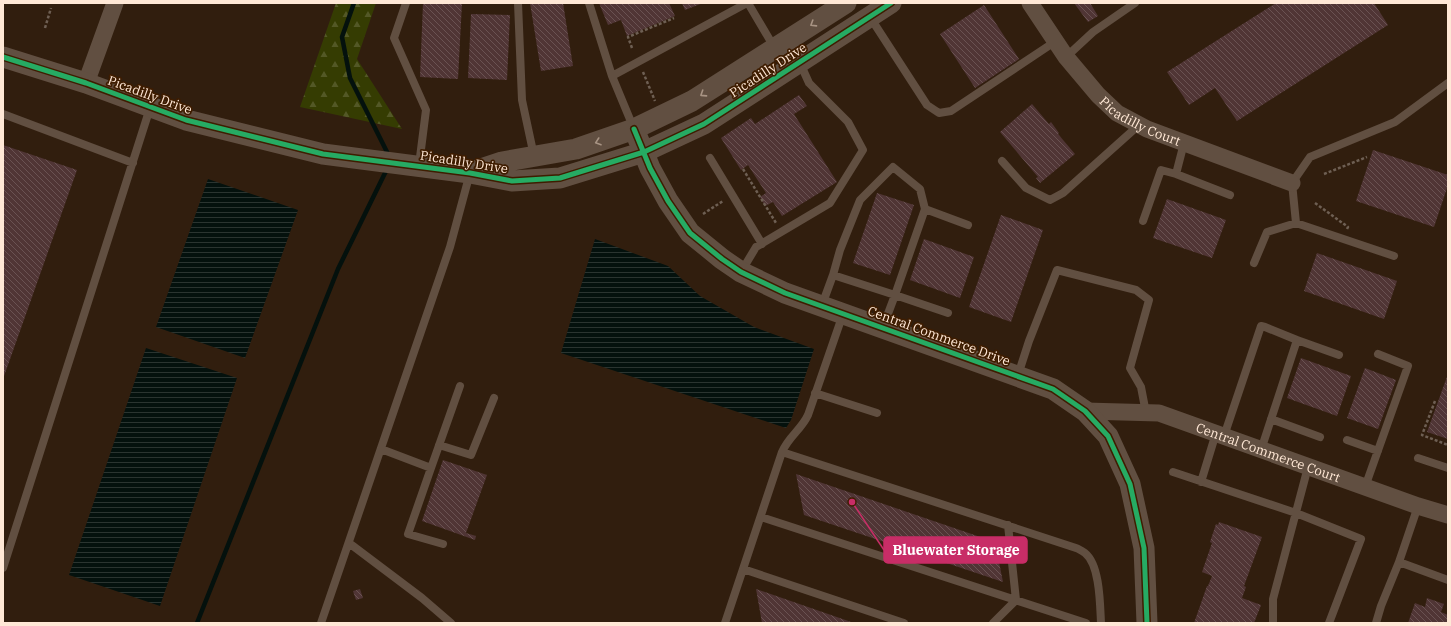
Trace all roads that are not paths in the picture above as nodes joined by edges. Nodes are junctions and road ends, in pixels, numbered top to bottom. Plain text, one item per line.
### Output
1 (115, 3) edge
2 (406, 3) edge
3 (518, 3) edge
4 (589, 3) edge
5 (747, 3) edge
6 (846, 3) edge
7 (892, 3) edge
8 (1030, 3) edge
9 (1135, 3) edge
10 (869, 17) junction
11 (1056, 42) junction
12 (774, 48) junction
13 (3, 57) edge
14 (1066, 57) junction
15 (800, 62) junction
16 (612, 76) junction
17 (1448, 82) edge
18 (86, 83) junction
19 (150, 108) junction
20 (3, 114) edge
21 (1139, 125) junction
22 (634, 129) junction
23 (1184, 143) junction
24 (644, 152) junction
25 (534, 157) junction
26 (710, 158) dead end
27 (1002, 161) dead end
28 (133, 163) junction
29 (419, 166) junction
30 (470, 173) junction
31 (1176, 174) junction
32 (1292, 183) junction
33 (1230, 194) dead end
34 (925, 209) junction
35 (1143, 221) dead end
36 (1296, 223) junction
37 (968, 225) dead end
38 (762, 244) junction
39 (1394, 256) dead end
40 (1254, 263) dead end
41 (741, 272) junction
42 (833, 275) junction
43 (896, 295) junction
44 (822, 306) junction
45 (843, 313) junction
46 (948, 313) dead end
47 (883, 328) junction
48 (1297, 340) junction
49 (1378, 354) dead end
50 (1339, 355) dead end
51 (1018, 376) junction
52 (460, 386) dead end
53 (815, 393) junction
54 (494, 398) dead end
55 (1084, 411) junction
56 (1146, 412) junction
57 (877, 413) dead end
58 (1271, 419) junction
59 (1220, 435) junction
60 (1320, 437) dead end
61 (1348, 440) dead end
62 (439, 446) junction
63 (381, 449) junction
64 (1260, 450) junction
65 (1378, 451) junction
66 (782, 452) junction
67 (1418, 458) dead end
68 (1308, 467) junction
69 (431, 468) junction
70 (1448, 468) edge
71 (1173, 472) dead end
72 (1201, 482) junction
73 (1365, 487) junction
74 (1418, 506) junction
75 (1296, 513) junction
76 (1448, 516) edge
77 (761, 517) junction
78 (1008, 525) junction
79 (349, 543) junction
80 (443, 544) dead end
81 (1399, 562) junction
82 (3, 568) edge
83 (743, 569) junction
84 (1448, 580) edge
85 (1016, 600) junction
86 (321, 623) edge
87 (451, 623) edge
88 (725, 623) edge
89 (904, 623) edge
90 (993, 623) edge
91 (1086, 623) edge
92 (1101, 623) edge
93 (1147, 623) edge
94 (1273, 623) edge
95 (1329, 623) edge
96 (1376, 623) edge

1 - 18 street
2 - 29 lane
3 - 25 lane
4 - 16 lane
5 - 12 lane
5 - 16 lane
6 -> 12 street, Picadilly Drive
7 - 10 street, Picadilly Drive
8 - 11 street, Picadilly Court
9 - 14 lane
10 - 11 lane
10 - 15 street, Picadilly Drive
11 - 14 street, Picadilly Court
12 -> 22 street, Picadilly Drive
13 - 18 street, Picadilly Drive
14 - 21 street, Picadilly Court
15 - 24 street, Picadilly Drive
15 - 38 lane
16 - 22 lane
17 - 32 lane
18 - 19 street, Picadilly Drive
19 - 28 lane
19 - 29 street, Picadilly Drive
20 - 28 lane
21 - 23 street, Picadilly Court
21 - 27 lane
22 - 24 street, Central Commerce Drive
22 -> 25 street, Picadilly Drive
23 - 31 lane
23 - 32 street, Picadilly Court
24 - 30 street, Picadilly Drive
24 - 41 street, Central Commerce Drive
25 - 30 street, Picadilly Drive
26 - 38 lane
28 - 82 lane
29 - 30 street, Picadilly Drive
30 - 63 lane
31 - 33 lane
31 - 35 lane
32 - 36 lane
34 - 37 lane
34 - 42 lane
34 - 43 lane
36 - 39 lane
36 - 40 lane
38 - 41 lane
41 - 44 street, Central Commerce Drive
42 - 43 lane
42 - 44 lane
43 - 46 lane
43 - 47 lane
44 - 45 street, Central Commerce Drive
45 - 47 street, Central Commerce Drive
45 - 53 lane
47 - 51 street, Central Commerce Drive
48 - 50 lane
48 - 58 lane
48 - 59 lane
49 - 65 lane
51 - 55 street, Central Commerce Drive
51 - 56 lane
52 - 62 lane
53 - 57 lane
53 - 66 lane
54 - 62 lane
55 - 56 street, Central Commerce Court
55 - 93 street, Central Commerce Drive
56 - 59 street, Central Commerce Court
58 - 60 lane
58 - 64 lane
59 - 64 street, Central Commerce Court
59 - 72 lane
61 - 65 lane
62 - 69 lane
63 - 69 lane
63 - 79 lane
64 - 68 street, Central Commerce Court
65 - 73 lane
66 - 77 lane
66 - 78 lane
67 - 70 lane
68 - 73 street, Central Commerce Court
68 - 75 lane
69 - 80 lane
71 - 72 lane
72 - 75 lane
73 - 74 street, Central Commerce Court
74 - 76 street, Central Commerce Court
74 - 81 lane
75 - 94 lane
75 - 95 lane
77 - 83 lane
77 - 85 lane
78 - 85 lane
78 - 92 lane
79 - 86 lane
79 - 87 lane
81 - 84 lane
81 - 96 lane
83 - 88 lane
83 - 89 lane
85 - 90 lane
85 - 91 lane

